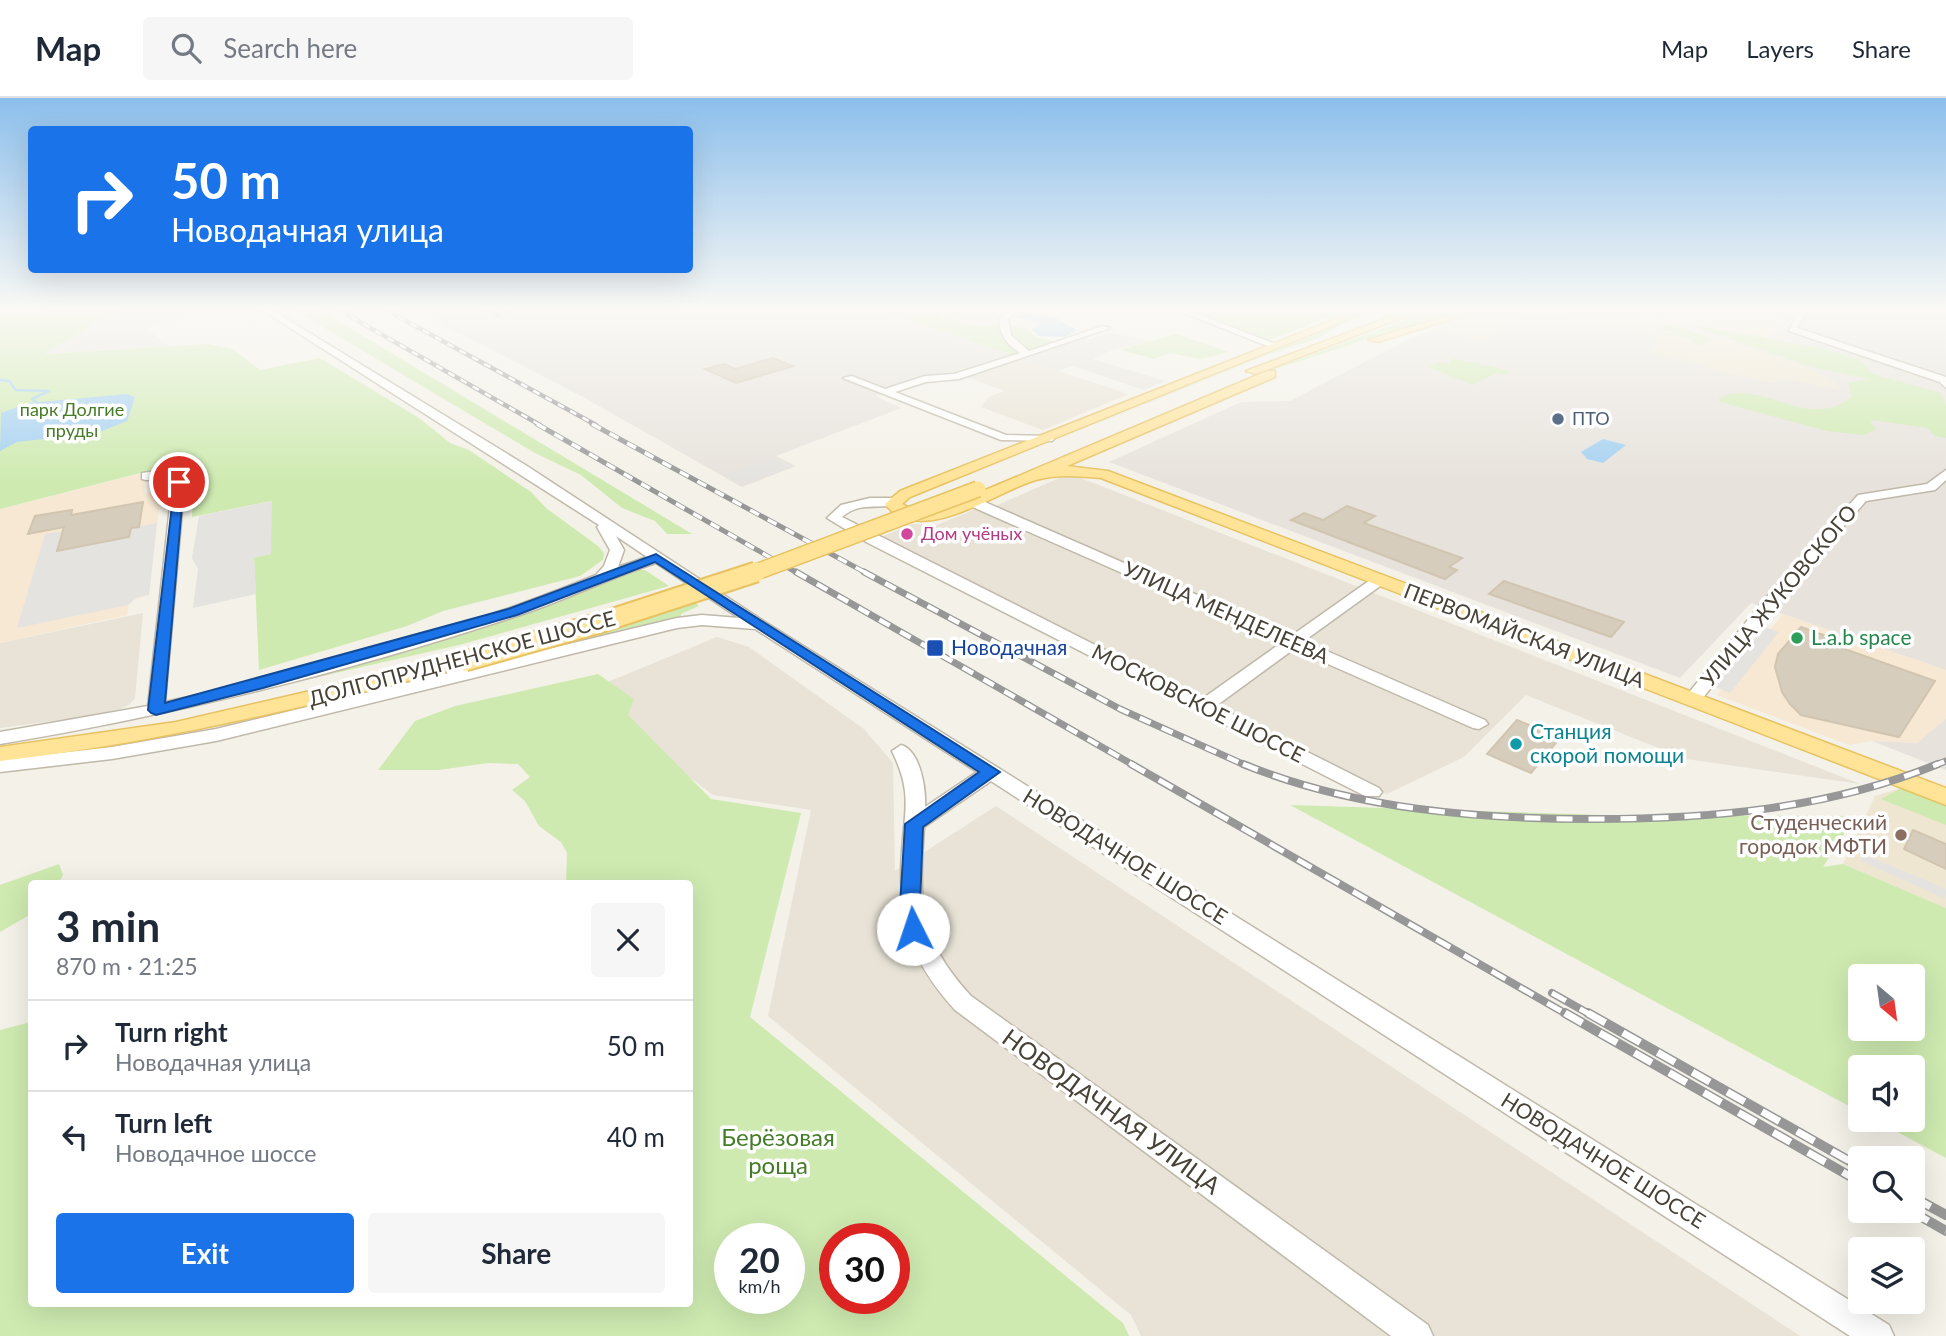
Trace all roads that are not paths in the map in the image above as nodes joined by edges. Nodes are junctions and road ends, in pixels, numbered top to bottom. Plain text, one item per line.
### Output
1 (359, 368) edge
2 (984, 368) edge
3 (1218, 368) edge
4 (1274, 368) edge
5 (1278, 368) edge
6 (1907, 368) edge
7 (1270, 370) junction
8 (848, 378) dead end
9 (1946, 385) edge
10 (885, 392) junction
11 (1005, 438) junction
12 (1048, 439) junction
13 (1085, 444) junction
14 (1006, 455) junction
15 (1103, 474) junction
16 (1946, 474) edge
17 (146, 476) dead end
18 (1034, 476) junction
19 (973, 491) junction
20 (894, 502) junction
21 (600, 522) junction
22 (656, 558) junction
23 (597, 578) junction
24 (1378, 581) junction
25 (722, 600) junction
26 (758, 624) junction
27 (651, 628) junction
28 (1293, 642) junction
29 (463, 656) junction
30 (1693, 699) junction
31 (1203, 707) junction
32 (156, 710) junction
33 (1479, 724) dead end
34 (0, 738) edge
35 (0, 743) edge
36 (901, 751) dead end
37 (0, 754) edge
38 (0, 766) edge
39 (991, 772) junction
40 (1372, 792) dead end
41 (1946, 797) edge
42 (914, 824) junction
43 (1417, 1336) edge
44 (1878, 1336) edge

1 - 21 street, НОВОДАЧНОЕ ШОССЕ
2 - 10 street
3 - 12 main road
4 - 7 main road
5 - 7 main road
6 - 9 street
7 - 13 main road
7 - 13 main road
7 - 13 main road
8 - 10 street
10 - 11 street
11 - 12 street
11 - 14 street
12 - 14 main road
13 - 15 main road
13 - 18 main road
13 - 19 main road
14 - 20 main road
15 - 18 main road, ПЕРВОМАЙСКАЯ УЛИЦА
15 - 24 main road, ПЕРВОМАЙСКАЯ УЛИЦА
16 - 30 street, УЛИЦА ЖУКОВСКОГО
17 - 32 street
18 - 19 main road, ДОЛГОПРУДНЕНСКОЕ ШОССЕ
19 - 20 main road, ДОЛГОПРУДНЕНСКОЕ ШОССЕ
19 - 28 street, УЛИЦА МЕНДЕЛЕЕВА
19 - 29 main road, ДОЛГОПРУДНЕНСКОЕ ШОССЕ, bridge
20 - 31 street, МОСКОВСКОЕ ШОССЕ
21 - 22 street, НОВОДАЧНОЕ ШОССЕ
21 - 23 street
22 - 23 street
22 - 25 street, НОВОДАЧНОЕ ШОССЕ
23 - 32 street
24 - 28 street
24 - 30 main road, ПЕРВОМАЙСКАЯ УЛИЦА
25 - 26 street, НОВОДАЧНОЕ ШОССЕ
25 - 27 street
26 - 27 street
26 - 39 street, НОВОДАЧНОЕ ШОССЕ
27 - 38 street
28 - 31 street
28 - 33 street, УЛИЦА МЕНДЕЛЕЕВА
29 - 35 main road, ДОЛГОПРУДНЕНСКОЕ ШОССЕ
29 - 37 main road, ДОЛГОПРУДНЕНСКОЕ ШОССЕ
30 - 41 main road, ПЕРВОМАЙСКАЯ УЛИЦА
31 - 40 street, МОСКОВСКОЕ ШОССЕ
32 - 34 street
36 - 42 street, НОВОДАЧНАЯ УЛИЦА
39 - 42 street
39 - 44 street, НОВОДАЧНОЕ ШОССЕ
42 - 43 street, НОВОДАЧНАЯ УЛИЦА

